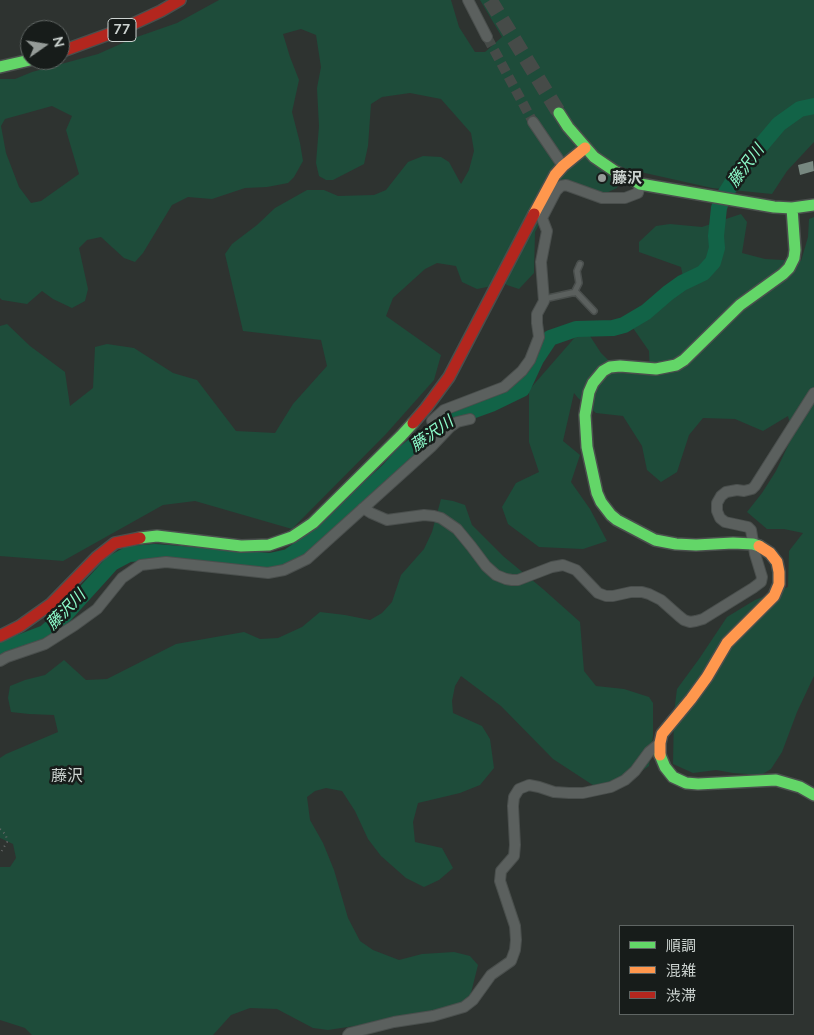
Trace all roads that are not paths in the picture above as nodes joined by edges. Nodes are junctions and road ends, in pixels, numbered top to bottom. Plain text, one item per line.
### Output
1 (180, 0) edge
2 (468, 0) edge
3 (487, 37) tunnel mouth
4 (70, 49) edge
5 (20, 62) edge
6 (0, 67) edge
7 (559, 113) tunnel mouth
8 (533, 122) tunnel mouth
9 (585, 148) junction
10 (563, 166) junction
11 (640, 184) junction
12 (814, 205) edge
13 (792, 208) junction
14 (580, 264) dead end
15 (574, 292) junction
16 (544, 299) junction
17 (594, 311) dead end
18 (814, 393) edge
19 (426, 408) junction
20 (470, 419) dead end
21 (432, 421) junction
22 (440, 438) junction
23 (363, 508) junction
24 (753, 544) junction
25 (0, 636) edge
26 (0, 661) edge
27 (660, 743) junction
28 (814, 795) edge
29 (348, 1035) edge

1 - 4 street, 77
2 - 3 street
5 - 6 street
7 - 9 street
8 - 10 street
9 - 10 street
9 - 11 street
10 - 19 street
11 - 13 street
11 - 16 street
12 - 13 street
13 - 24 street
14 - 15 lane
15 - 16 lane
15 - 17 lane
16 - 21 street
18 - 24 street
19 - 21 street
19 - 25 street
20 - 22 street
21 - 22 street
22 - 23 street
23 - 24 street
23 - 26 street
24 - 27 street
27 - 28 street
27 - 29 street

